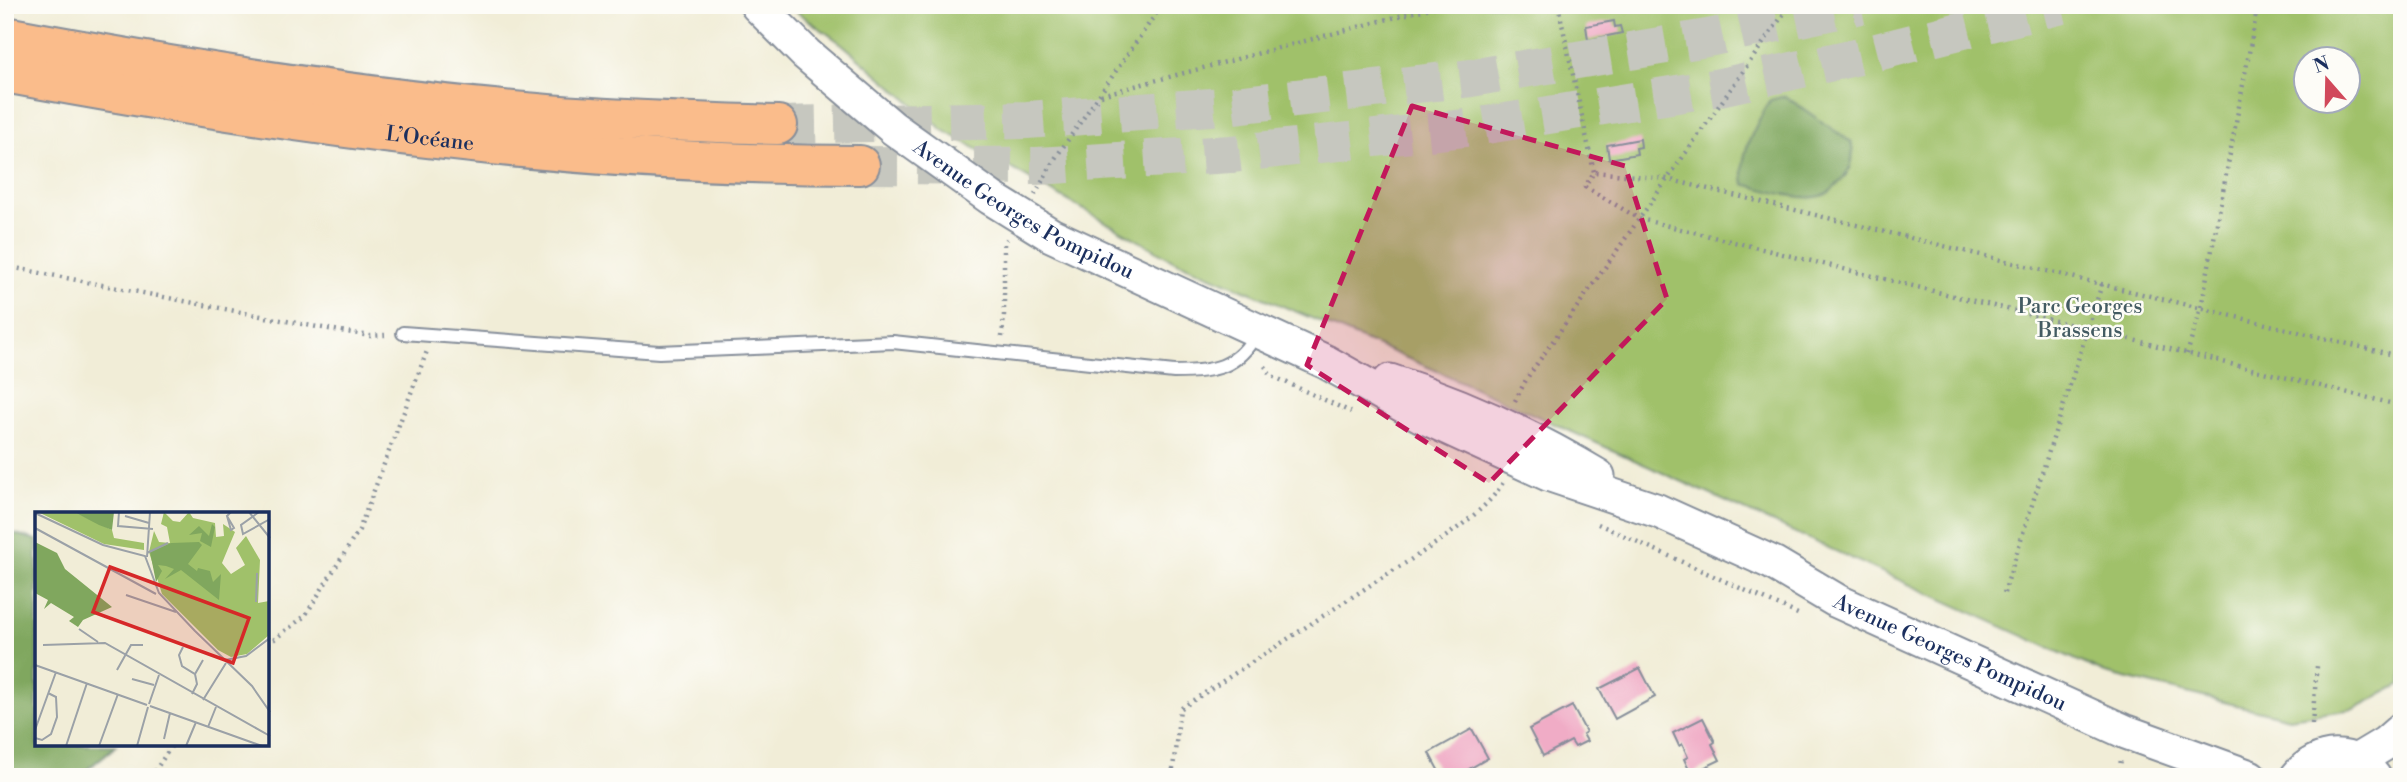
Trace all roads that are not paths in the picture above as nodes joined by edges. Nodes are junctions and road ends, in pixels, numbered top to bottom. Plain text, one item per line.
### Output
1 (757, 5) edge
2 (5, 36) edge
3 (5, 73) edge
4 (778, 125) tunnel mouth
5 (860, 166) tunnel mouth
6 (1257, 332) junction
7 (403, 333) road end
8 (2394, 736) edge
9 (2369, 772) edge
10 (2292, 775) edge
11 (2250, 777) edge

1 - 6 street, Avenue Georges Pompidou
2 - 4 highway, L’Océane
3 - 5 highway, L’Océane
6 - 7 lane
6 - 11 street, Avenue Georges Pompidou
8 - 9 street
9 - 10 street

